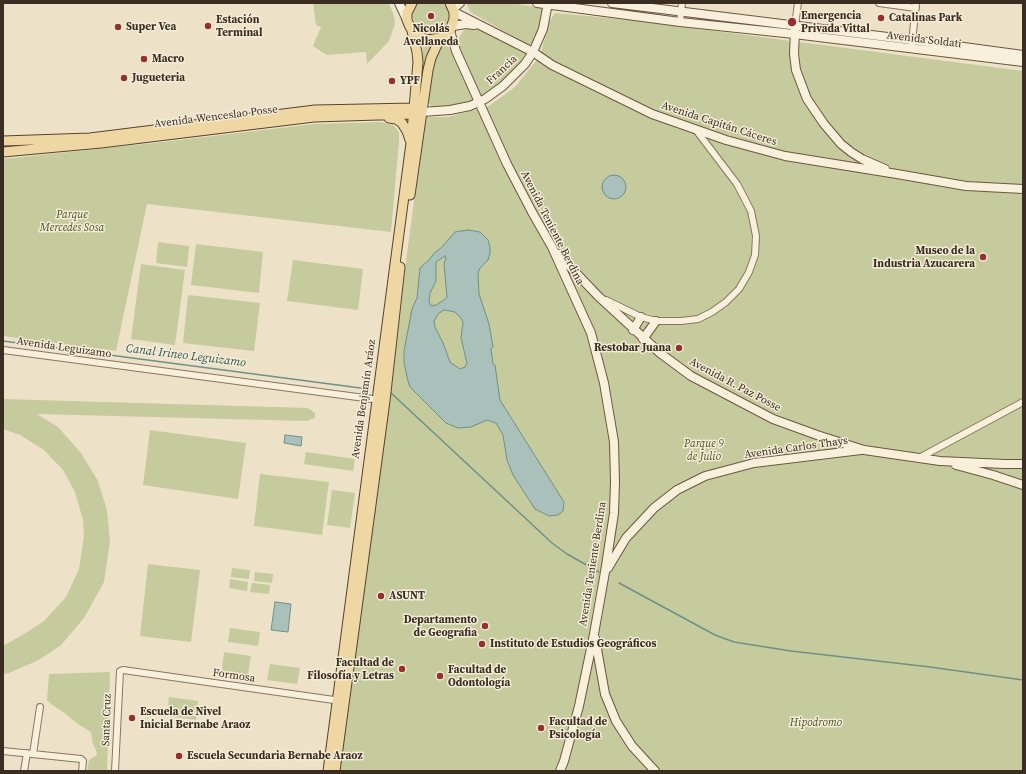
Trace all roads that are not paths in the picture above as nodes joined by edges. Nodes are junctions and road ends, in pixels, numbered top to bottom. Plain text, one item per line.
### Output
1 (399, 3) edge
2 (412, 3) edge
3 (537, 3) edge
4 (612, 3) edge
5 (682, 3) edge
6 (798, 3) edge
7 (879, 3) edge
8 (548, 4) edge
9 (916, 5) edge
10 (454, 7) edge
11 (681, 12) junction
12 (408, 20) junction
13 (680, 22) junction
14 (483, 26) junction
15 (795, 30) junction
16 (412, 31) junction
17 (446, 33) junction
18 (912, 40) junction
19 (911, 49) junction
20 (533, 52) junction
21 (1023, 55) edge
22 (1023, 62) edge
23 (417, 84) junction
24 (479, 102) junction
25 (399, 109) junction
26 (433, 110) joint
27 (417, 111) junction
28 (382, 116) junction
29 (695, 129) junction
30 (3, 141) edge
31 (410, 143) junction
32 (3, 152) edge
33 (897, 174) junction
34 (1023, 189) edge
35 (552, 247) junction
36 (598, 296) junction
37 (640, 317) junction
38 (656, 321) junction
39 (633, 330) junction
40 (643, 339) junction
41 (3, 350) edge
42 (381, 400) junction
43 (1023, 402) edge
44 (864, 450) junction
45 (917, 458) junction
46 (940, 461) junction
47 (1011, 464) junction
48 (1023, 464) edge
49 (1011, 481) junction
50 (1023, 485) edge
51 (605, 572) junction
52 (594, 634) junction
53 (120, 670) joint
54 (341, 701) junction
55 (40, 707) dead end
56 (3, 751) edge
57 (30, 753) junction
58 (24, 771) edge
59 (82, 771) edge
60 (115, 771) edge
61 (328, 771) edge
62 (335, 771) edge
63 (560, 771) edge
64 (655, 771) edge

1 - 12 street
2 - 12 main road
3 - 8 street, Avenida Soldati
4 - 11 street, Avenida Soldati
5 - 11 street
6 - 15 street
7 - 9 street
8 - 13 street, Avenida Soldati
8 - 20 street, Francia
9 - 18 street
10 - 14 street, Avenida Capitán Cáceres
10 - 17 main road
11 - 13 street
11 - 15 street, Avenida Soldati
12 - 16 main road, Avenida Benjamín Aráoz
13 - 15 street, Avenida Soldati
14 - 17 street
14 - 20 street, Avenida Capitán Cáceres
15 - 18 street, Avenida Soldati
15 - 19 street, Avenida Soldati
15 - 33 street
16 - 17 main road
16 - 23 main road, Avenida Benjamín Aráoz
17 - 24 street, Avenida Teniente Berdina
17 - 27 main road, Avenida Benjamín Aráoz
18 - 19 street
18 - 21 street, Avenida Soldati
19 - 22 street, Avenida Soldati
20 - 24 street, Francia
20 - 29 street, Avenida Capitán Cáceres
23 - 25 main road
23 - 27 main road, Avenida Benjamín Aráoz
24 - 26 street, Francia
24 - 35 street, Avenida Teniente Berdina
25 - 27 main road
25 - 30 main road
26 - 27 street, Avenida Wenceslao Posse
27 - 28 main road, Avenida Wenceslao Posse
27 - 31 main road, Avenida Benjamín Aráoz
27 - 42 main road, Avenida Benjamín Aráoz
28 - 31 main road
28 - 32 main road, Avenida Wenceslao Posse
29 - 33 street, Avenida Capitán Cáceres
29 - 38 street
31 - 42 main road, Avenida Benjamín Aráoz
33 - 34 street, Avenida Capitán Cáceres
35 - 36 street, Avenida R. Paz Posse
35 - 51 street, Avenida Teniente Berdina
36 - 37 street
36 - 39 street, Avenida R. Paz Posse
37 - 38 street
37 - 39 street
38 - 40 street
39 - 40 street, Avenida R. Paz Posse
40 - 44 street, Avenida R. Paz Posse
41 - 42 street, Avenida Leguizamo
42 - 54 main road, Avenida Benjamín Aráoz
43 - 45 street
44 - 45 street, Avenida R. Paz Posse
44 - 51 street, Avenida Carlos Thays
45 - 46 street, Avenida R. Paz Posse
46 - 47 street, Avenida R. Paz Posse
46 - 49 street
47 - 48 street, Avenida R. Paz Posse
47 - 49 street
49 - 50 street
51 - 52 street, Avenida Teniente Berdina
52 - 63 street, Avenida Teniente Berdina
52 - 64 street
53 - 54 street, Formosa
53 - 60 street, Santa Cruz
54 - 61 main road, Avenida Benjamín Aráoz
54 - 62 main road, Avenida Benjamín Aráoz
55 - 57 street
56 - 57 street
57 - 58 street
57 - 59 street

